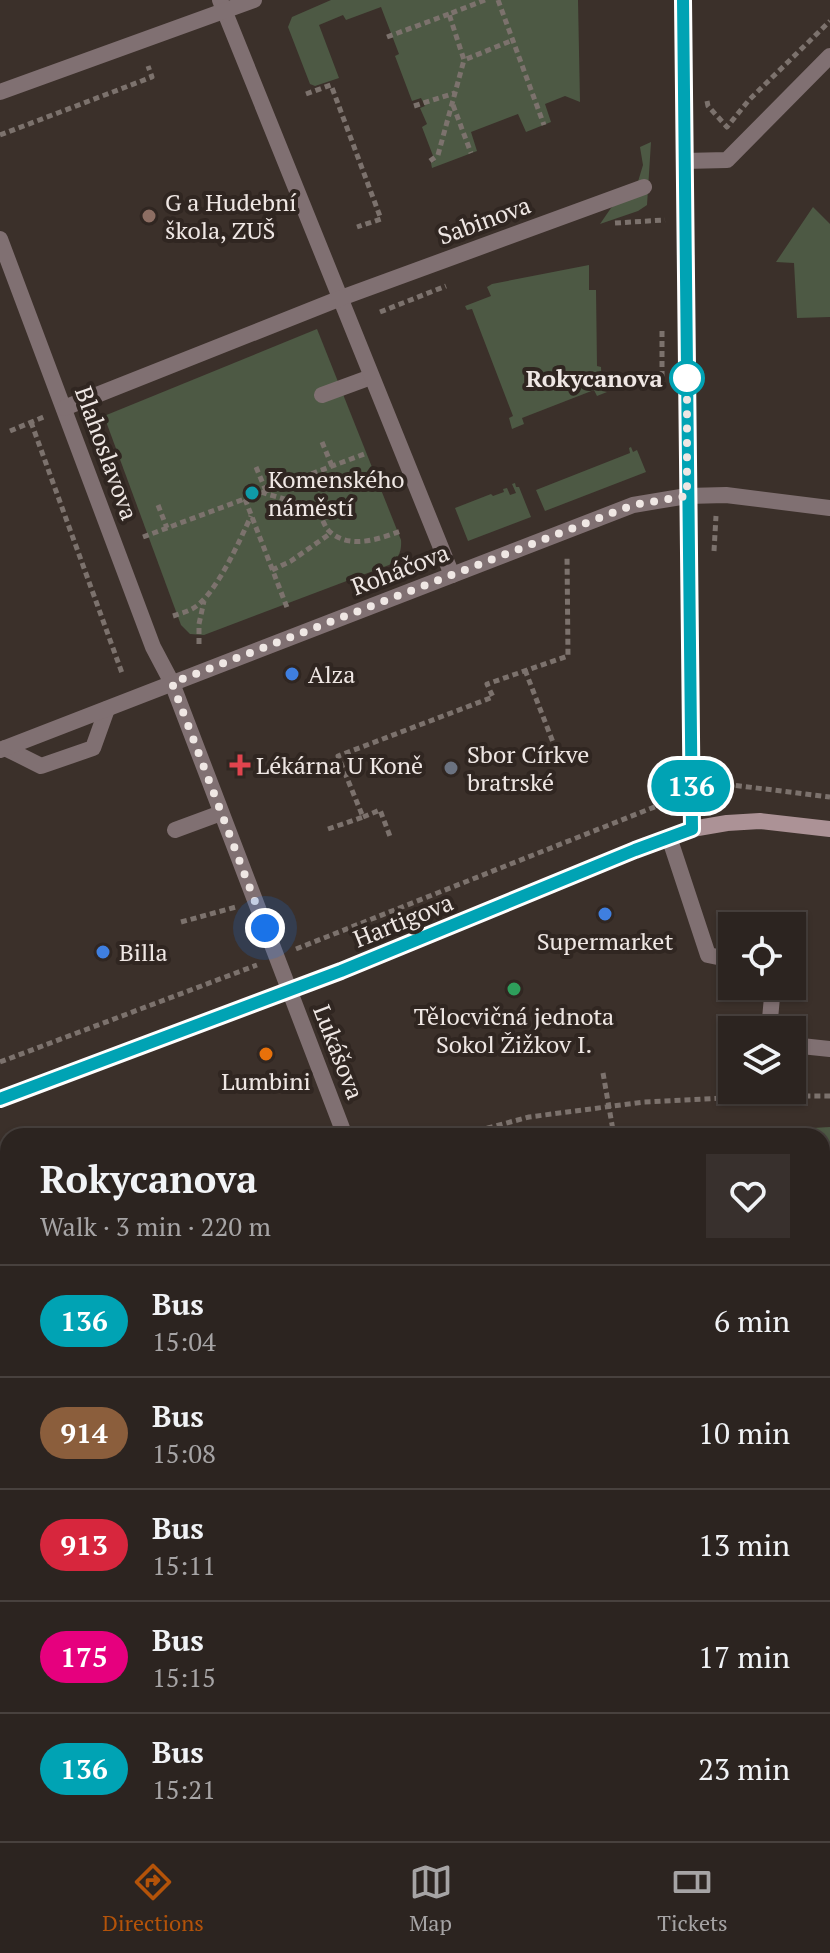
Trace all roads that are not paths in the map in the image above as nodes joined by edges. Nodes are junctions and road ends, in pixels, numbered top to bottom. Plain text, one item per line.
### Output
1 (254, 0) edge
2 (683, 0) edge
3 (222, 5) edge
4 (830, 56) edge
5 (0, 92) edge
6 (684, 161) junction
7 (644, 187) dead end
8 (1, 242) edge
9 (341, 298) junction
10 (371, 377) junction
11 (322, 395) dead end
12 (64, 408) junction
13 (687, 496) junction
14 (830, 508) edge
15 (452, 575) junction
16 (172, 683) junction
17 (107, 709) junction
18 (2, 749) edge
19 (221, 813) junction
20 (692, 829) junction
21 (830, 829) edge
22 (175, 830) dead end
23 (669, 837) junction
24 (718, 957) edge
25 (290, 991) junction
26 (806, 1046) edge
27 (830, 1049) edge
28 (0, 1099) edge
29 (342, 1128) dead end

1 - 3 street
2 - 6 main road
3 - 5 street
3 - 9 street
4 - 6 street
6 - 13 main road
7 - 9 street, Sabinova
8 - 12 street, Blahoslavova
9 - 10 street
9 - 12 street, Sabinova
10 - 11 street
10 - 15 street
12 - 16 street, Blahoslavova
13 - 14 street, Roháčova
13 - 15 street, Roháčova
13 - 20 main road
15 - 16 street, Roháčova
16 - 17 street, Roháčova
16 - 19 street, Lukášova
17 - 18 street, Roháčova
17 - 18 street
19 - 22 street
19 - 25 street, Lukášova
20 - 21 main road, Hartigova
20 - 23 main road, Hartigova
23 - 24 street
23 - 25 main road, Hartigova
25 - 28 main road, Hartigova
25 - 29 street, Lukášova
26 - 27 street

